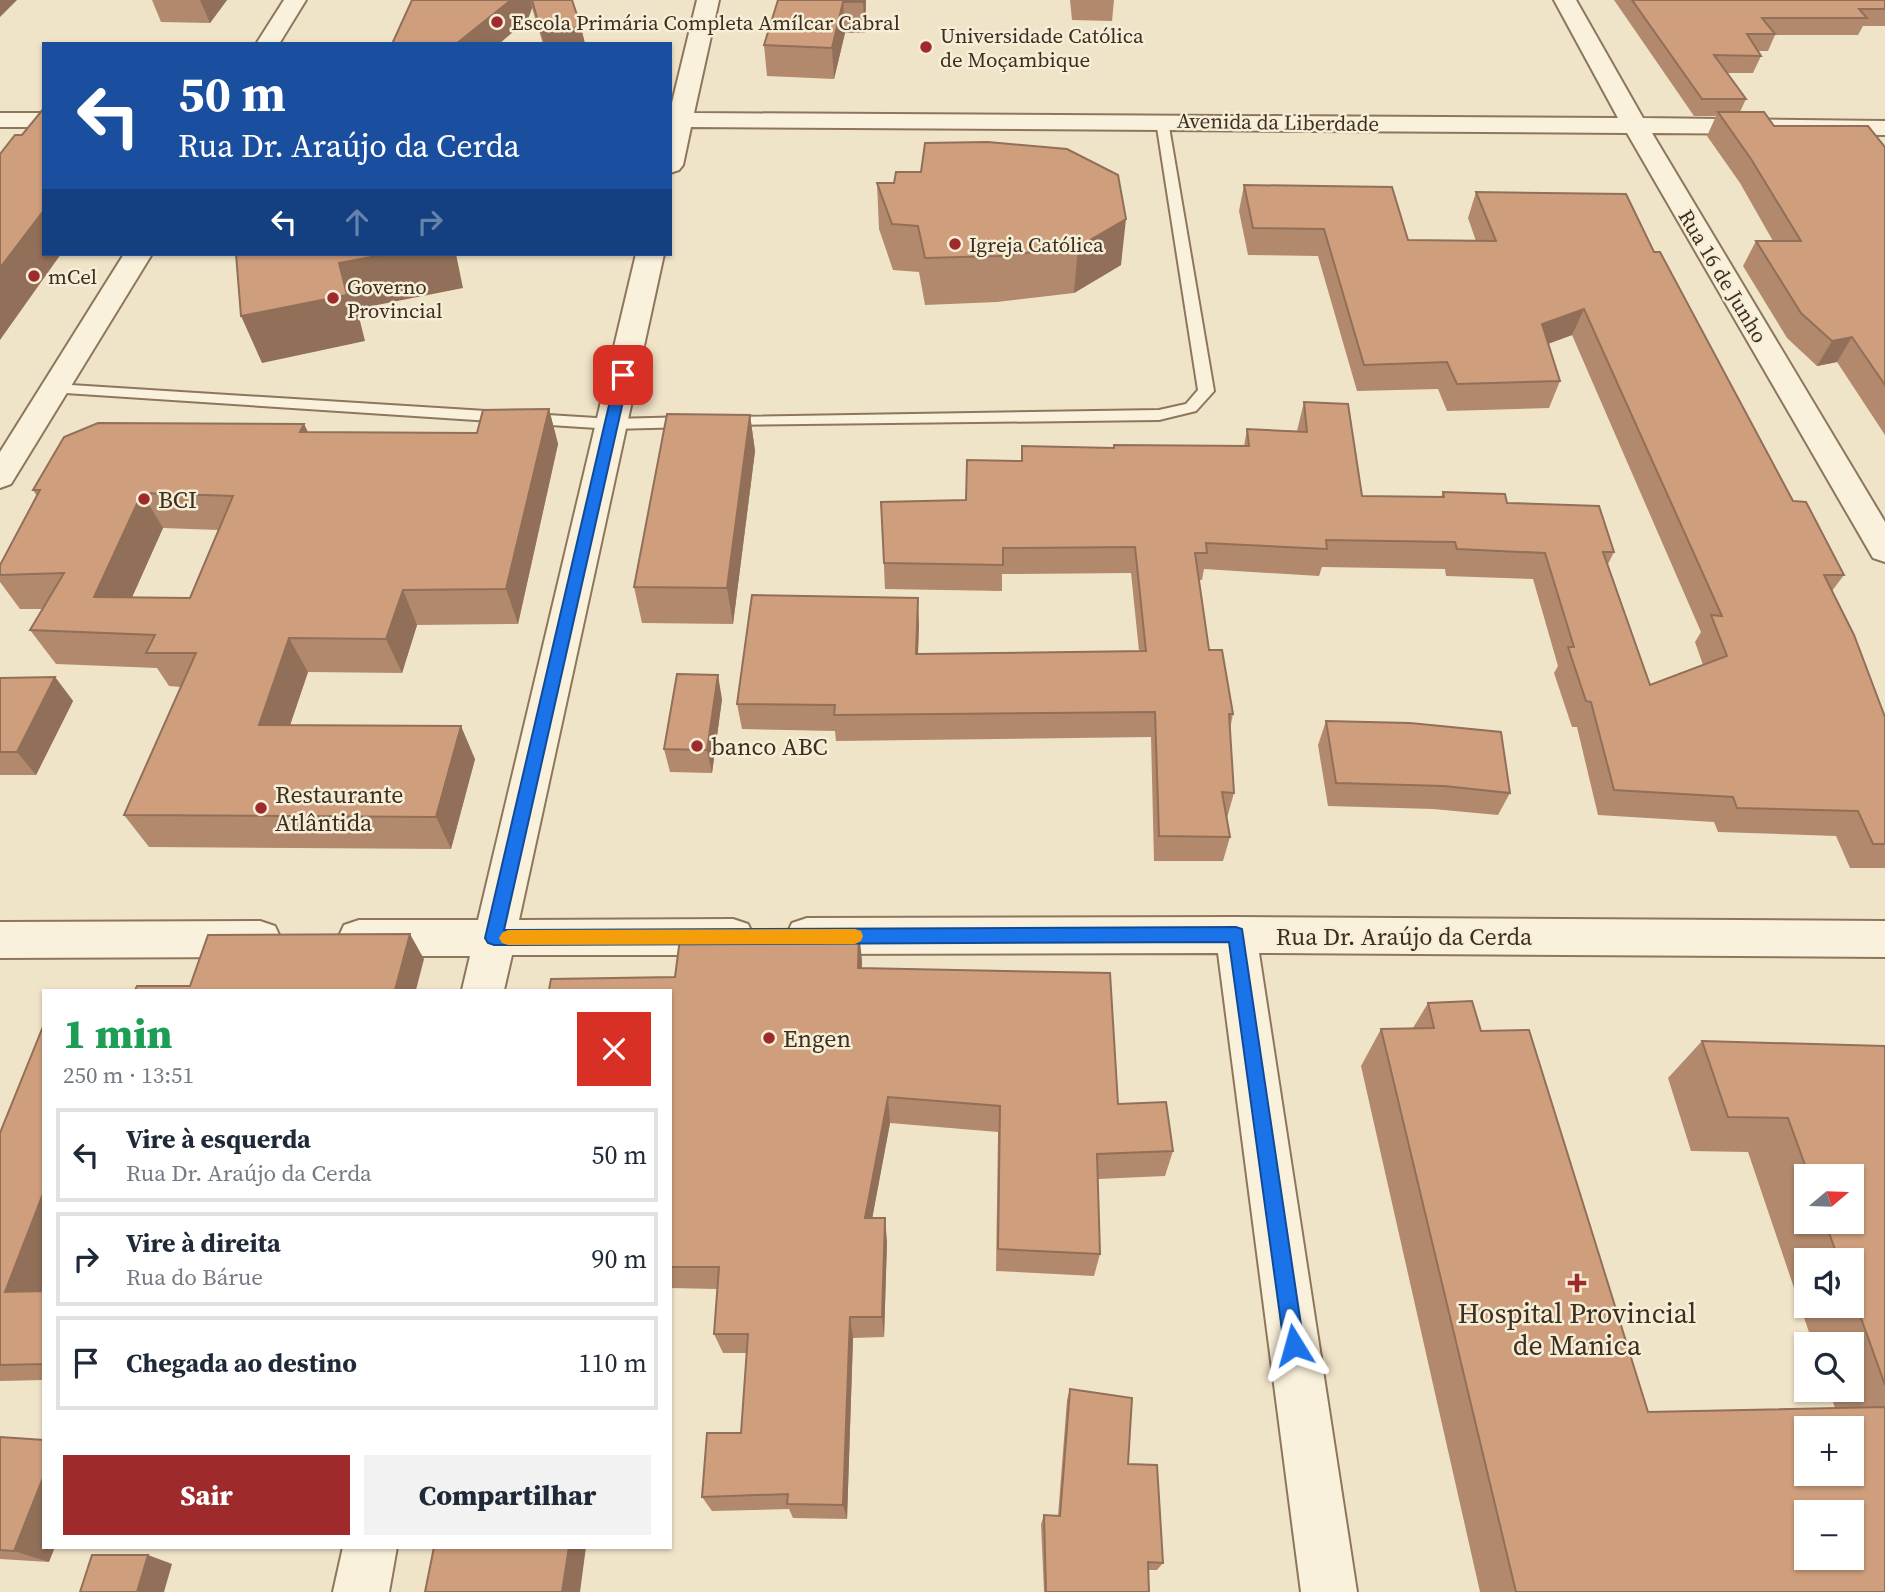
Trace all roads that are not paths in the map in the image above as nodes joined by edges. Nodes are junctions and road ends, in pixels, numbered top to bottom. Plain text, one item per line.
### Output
1 (295, 0) edge
2 (708, 0) edge
3 (1565, 0) edge
4 (268, 42) edge
5 (0, 120) edge
6 (42, 120) edge
7 (675, 120) edge
8 (1161, 121) junction
9 (1634, 126) junction
10 (1885, 128) edge
11 (672, 147) edge
12 (137, 256) edge
13 (650, 256) edge
14 (55, 388) junction
15 (612, 424) junction
16 (0, 477) edge
17 (1885, 550) edge
18 (1236, 934) junction
19 (494, 938) junction
20 (1885, 939) edge
21 (0, 940) edge
22 (483, 989) edge
23 (370, 1549) edge
24 (360, 1592) edge
25 (1329, 1592) edge

1 - 4 street
2 - 7 street
3 - 9 street, Rua 16 de Junho
5 - 6 street
7 - 8 street, Avenida da Liberdade
7 - 11 street
8 - 9 street, Avenida da Liberdade
8 - 15 lane
9 - 10 street, Avenida da Liberdade
9 - 17 street, Rua 16 de Junho
12 - 14 street
13 - 15 street
14 - 15 lane
14 - 16 street
15 - 19 street
18 - 19 street, Rua Dr. Araújo da Cerda
18 - 20 street, Rua Dr. Araújo da Cerda
18 - 25 street
19 - 21 street, Rua Dr. Araújo da Cerda
19 - 22 street
23 - 24 street

